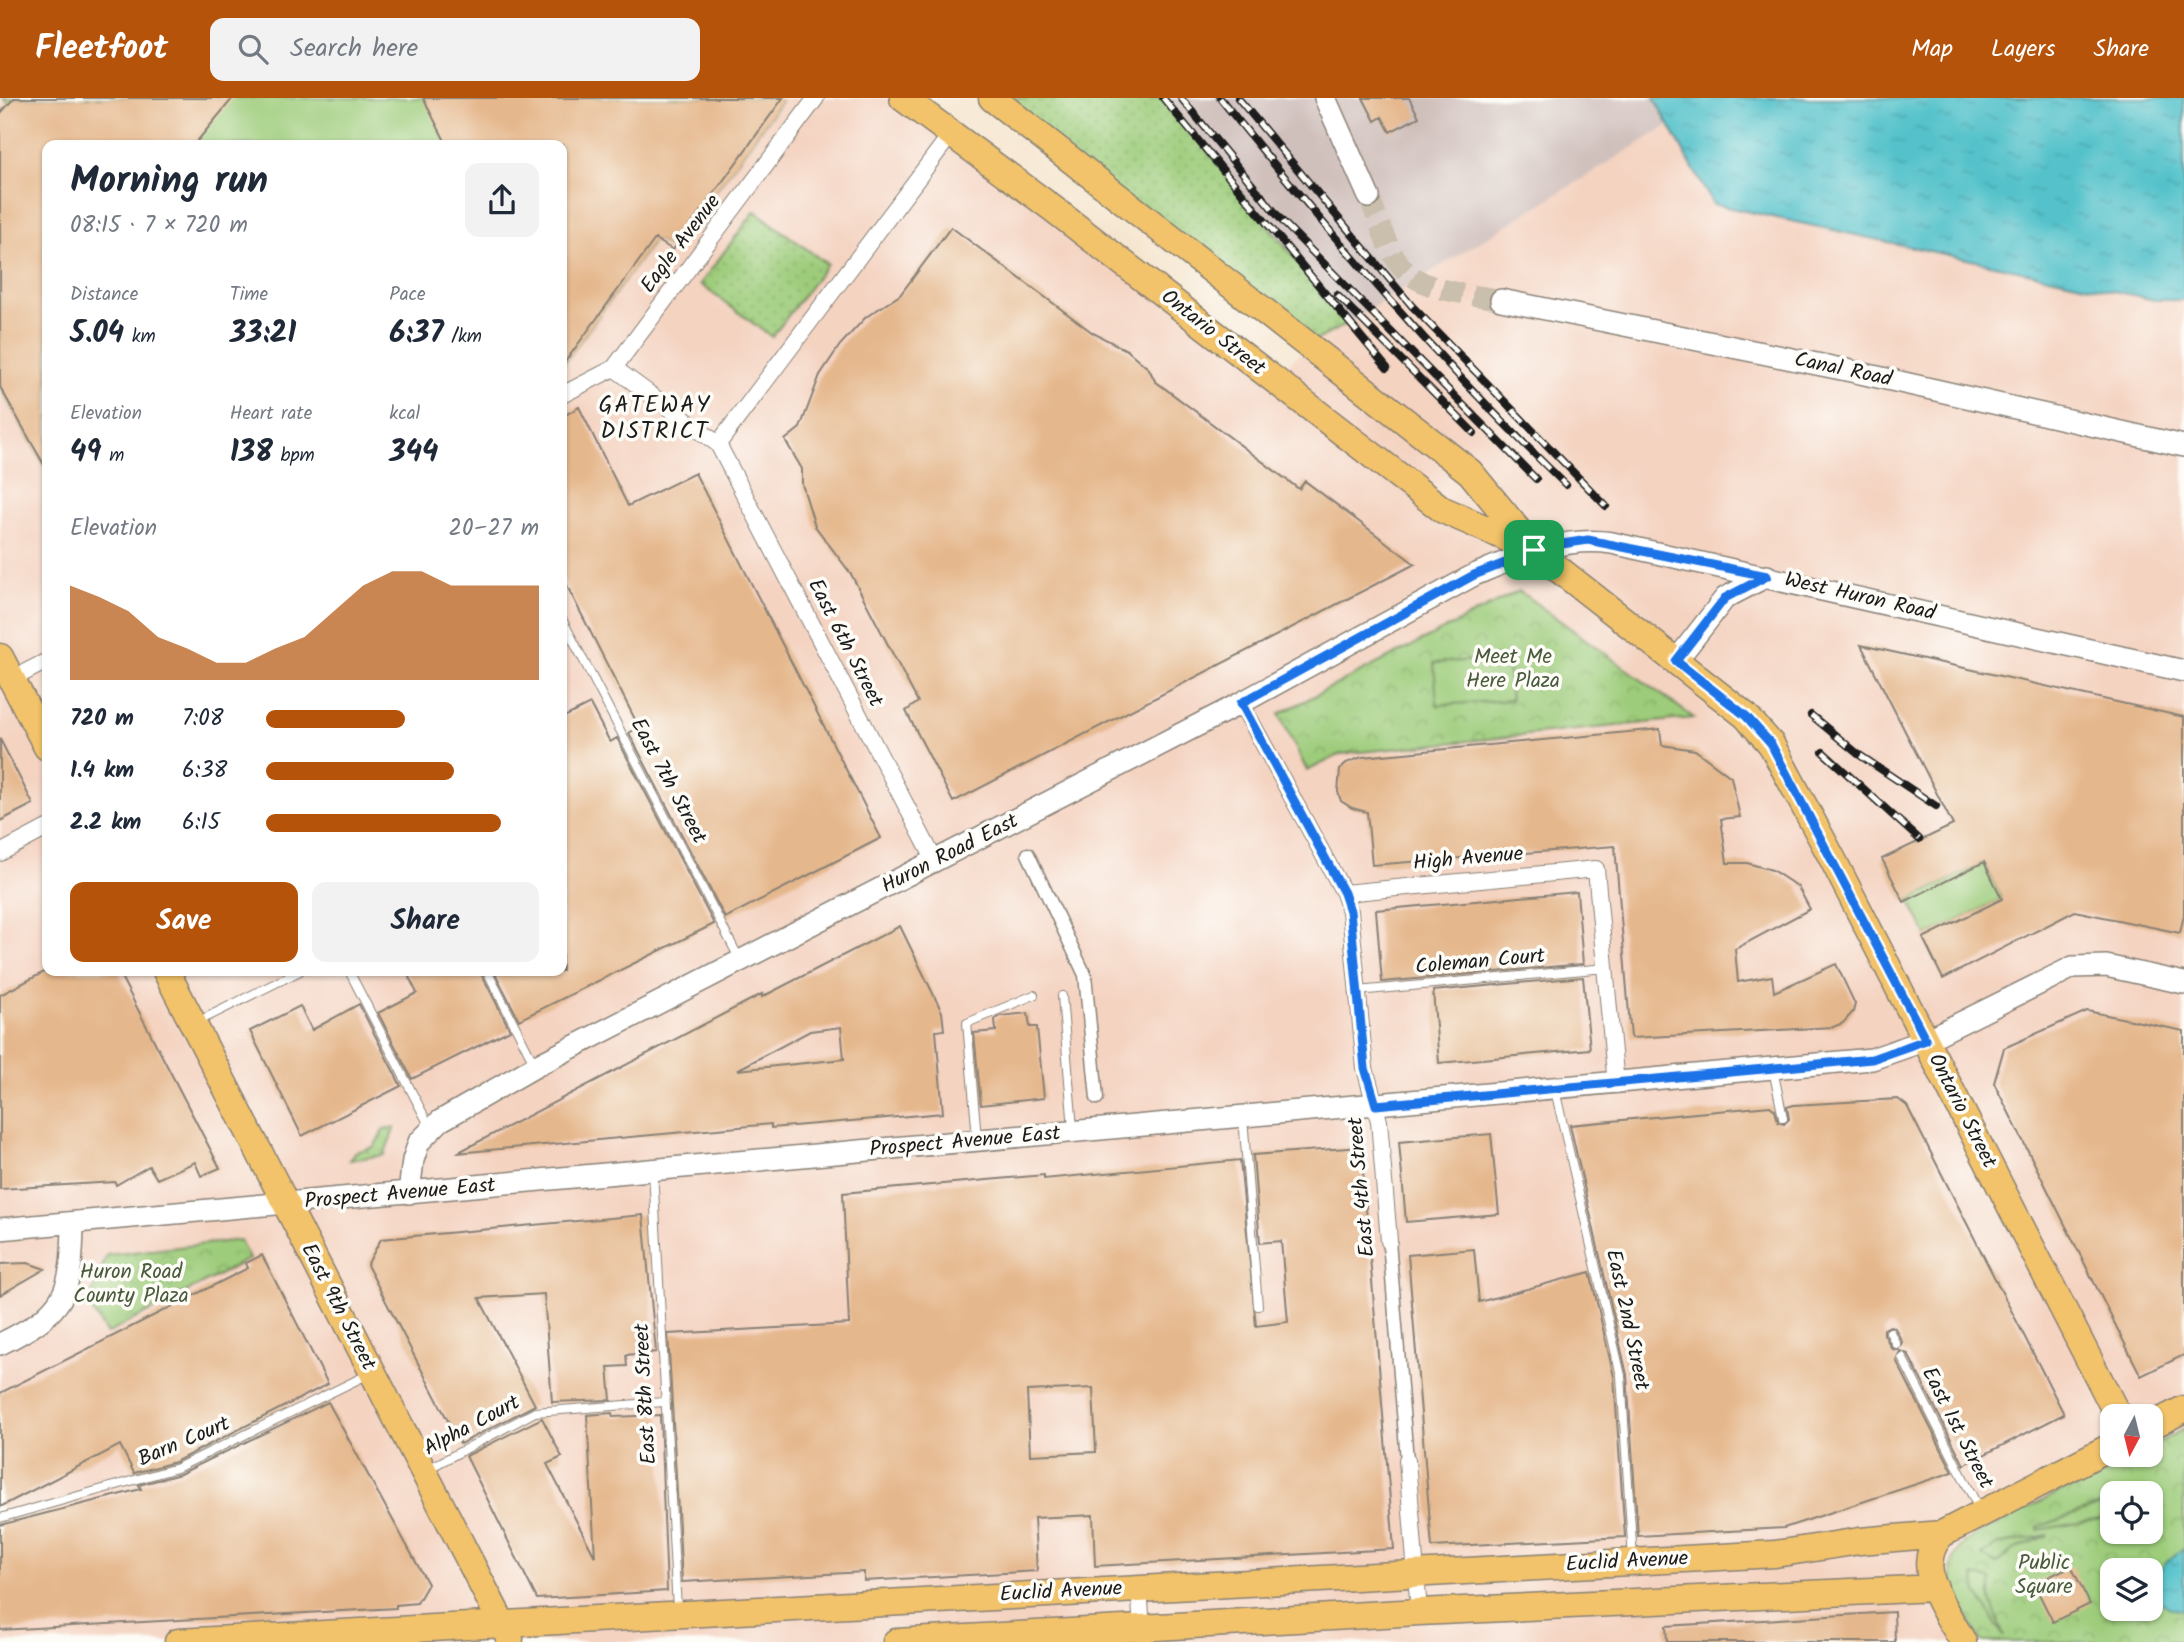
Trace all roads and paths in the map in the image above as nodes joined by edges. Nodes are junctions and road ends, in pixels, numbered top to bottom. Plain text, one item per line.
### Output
1 (817, 98) edge
2 (903, 98) edge
3 (992, 98) edge
4 (1325, 98) edge
5 (951, 134) junction
6 (1369, 197) tunnel mouth
7 (1501, 300) tunnel mouth
8 (614, 368) junction
9 (567, 392) edge
10 (718, 444) junction
11 (2184, 446) edge
12 (1534, 550) junction
13 (1767, 576) junction
14 (567, 629) edge
15 (1676, 661) junction
16 (42, 664) edge
17 (2184, 671) edge
18 (10, 681) edge
19 (1241, 703) junction
20 (42, 738) edge
21 (42, 831) edge
22 (0, 853) edge
23 (1028, 854) dead end
24 (935, 861) junction
25 (1344, 893) junction
26 (740, 960) junction
27 (1606, 968) junction
28 (169, 976) edge
29 (290, 976) edge
30 (352, 976) edge
31 (490, 976) edge
32 (2184, 984) edge
33 (1357, 991) junction
34 (1034, 995) dead end
35 (1062, 996) dead end
36 (193, 1024) junction
37 (1926, 1040) junction
38 (536, 1066) junction
39 (1773, 1069) junction
40 (1616, 1084) junction
41 (1555, 1090) junction
42 (1097, 1098) dead end
43 (1376, 1105) junction
44 (1242, 1117) junction
45 (1783, 1118) dead end
46 (430, 1129) junction
47 (1073, 1132) junction
48 (978, 1141) junction
49 (653, 1171) junction
50 (409, 1193) junction
51 (285, 1205) junction
52 (73, 1224) junction
53 (0, 1229) edge
54 (1389, 1241) joint
55 (1258, 1306) dead end
56 (1890, 1332) dead end
57 (0, 1344) edge
58 (1896, 1344) dead end
59 (1902, 1357) dead end
60 (372, 1372) junction
61 (664, 1402) junction
62 (2112, 1404) edge
63 (2184, 1409) edge
64 (2163, 1420) edge
65 (2100, 1452) edge
66 (1407, 1460) joint
67 (422, 1472) junction
68 (1981, 1514) junction
69 (0, 1518) edge
70 (1942, 1534) junction
71 (1633, 1562) junction
72 (1417, 1573) junction
73 (1139, 1588) junction
74 (1935, 1588) junction
75 (1419, 1612) junction
76 (677, 1615) junction
77 (507, 1634) edge
78 (1143, 1635) edge
79 (178, 1642) edge
80 (896, 1642) edge
81 (1962, 1642) edge

1 - 8 street, Eagle Avenue
2 - 5 main road, Ontario Street
3 - 12 main road, Ontario Street
4 - 6 street
5 - 10 street
5 - 12 main road, Ontario Street
7 - 11 street, Canal Road
8 - 9 street, Eagle Avenue
8 - 10 street, East 6th Street
10 - 24 street, East 6th Street
12 - 13 street, West Huron Road
12 - 15 main road, Ontario Street
12 - 19 street, Huron Road East
13 - 15 street
13 - 17 street, West Huron Road
14 - 26 lane, East 7th Street
15 - 37 main road, Ontario Street
16 - 18 street
18 - 20 main road
19 - 24 street, Huron Road East
19 - 25 street, East 4th Street
21 - 22 street
23 - 42 street
24 - 26 street, Huron Road East
25 - 27 street, High Avenue
25 - 33 street, East 4th Street
26 - 38 street, Huron Road East
27 - 33 lane, Coleman Court
27 - 40 street
28 - 36 main road, East 9th Street
29 - 36 lane
30 - 46 lane
31 - 38 lane
32 - 37 street, Prospect Avenue East
33 - 43 street, East 4th Street
34 - 48 lane
35 - 47 lane
36 - 51 main road, East 9th Street
37 - 39 street, Prospect Avenue East
37 - 62 main road, Ontario Street
38 - 46 street, Huron Road East
39 - 40 street, Prospect Avenue East
39 - 45 lane
40 - 41 street, Prospect Avenue East
41 - 43 street, Prospect Avenue East
41 - 71 lane, East 2nd Street
43 - 44 street, Prospect Avenue East
43 - 54 street, East 4th Street
44 - 47 street, Prospect Avenue East
44 - 55 lane
46 - 50 street
47 - 48 street, Prospect Avenue East
48 - 49 street, Prospect Avenue East
49 - 50 street, Prospect Avenue East
49 - 61 lane, East 8th Street
50 - 51 street, Prospect Avenue East
51 - 52 street, Prospect Avenue East
51 - 60 main road, East 9th Street
52 - 53 street, Prospect Avenue East
52 - 57 street
54 - 66 street, East 4th Street
56 - 58 lane
59 - 68 lane, East 1st Street
60 - 67 main road, East 9th Street
60 - 69 lane, Barn Court
61 - 67 lane, Alpha Court
61 - 76 lane, East 8th Street
63 - 64 main road
65 - 68 main road
66 - 72 street, East 4th Street
67 - 77 main road, East 9th Street
68 - 70 main road
70 - 71 main road, Euclid Avenue
70 - 74 main road
71 - 72 main road, Euclid Avenue
72 - 73 main road, Euclid Avenue
72 - 75 street, East 4th Street
73 - 76 main road, Euclid Avenue
73 - 78 street
74 - 75 main road, Euclid Avenue
74 - 81 main road
75 - 78 main road, Euclid Avenue
76 - 77 main road, Euclid Avenue
77 - 79 main road, Euclid Avenue
78 - 80 main road, Euclid Avenue

